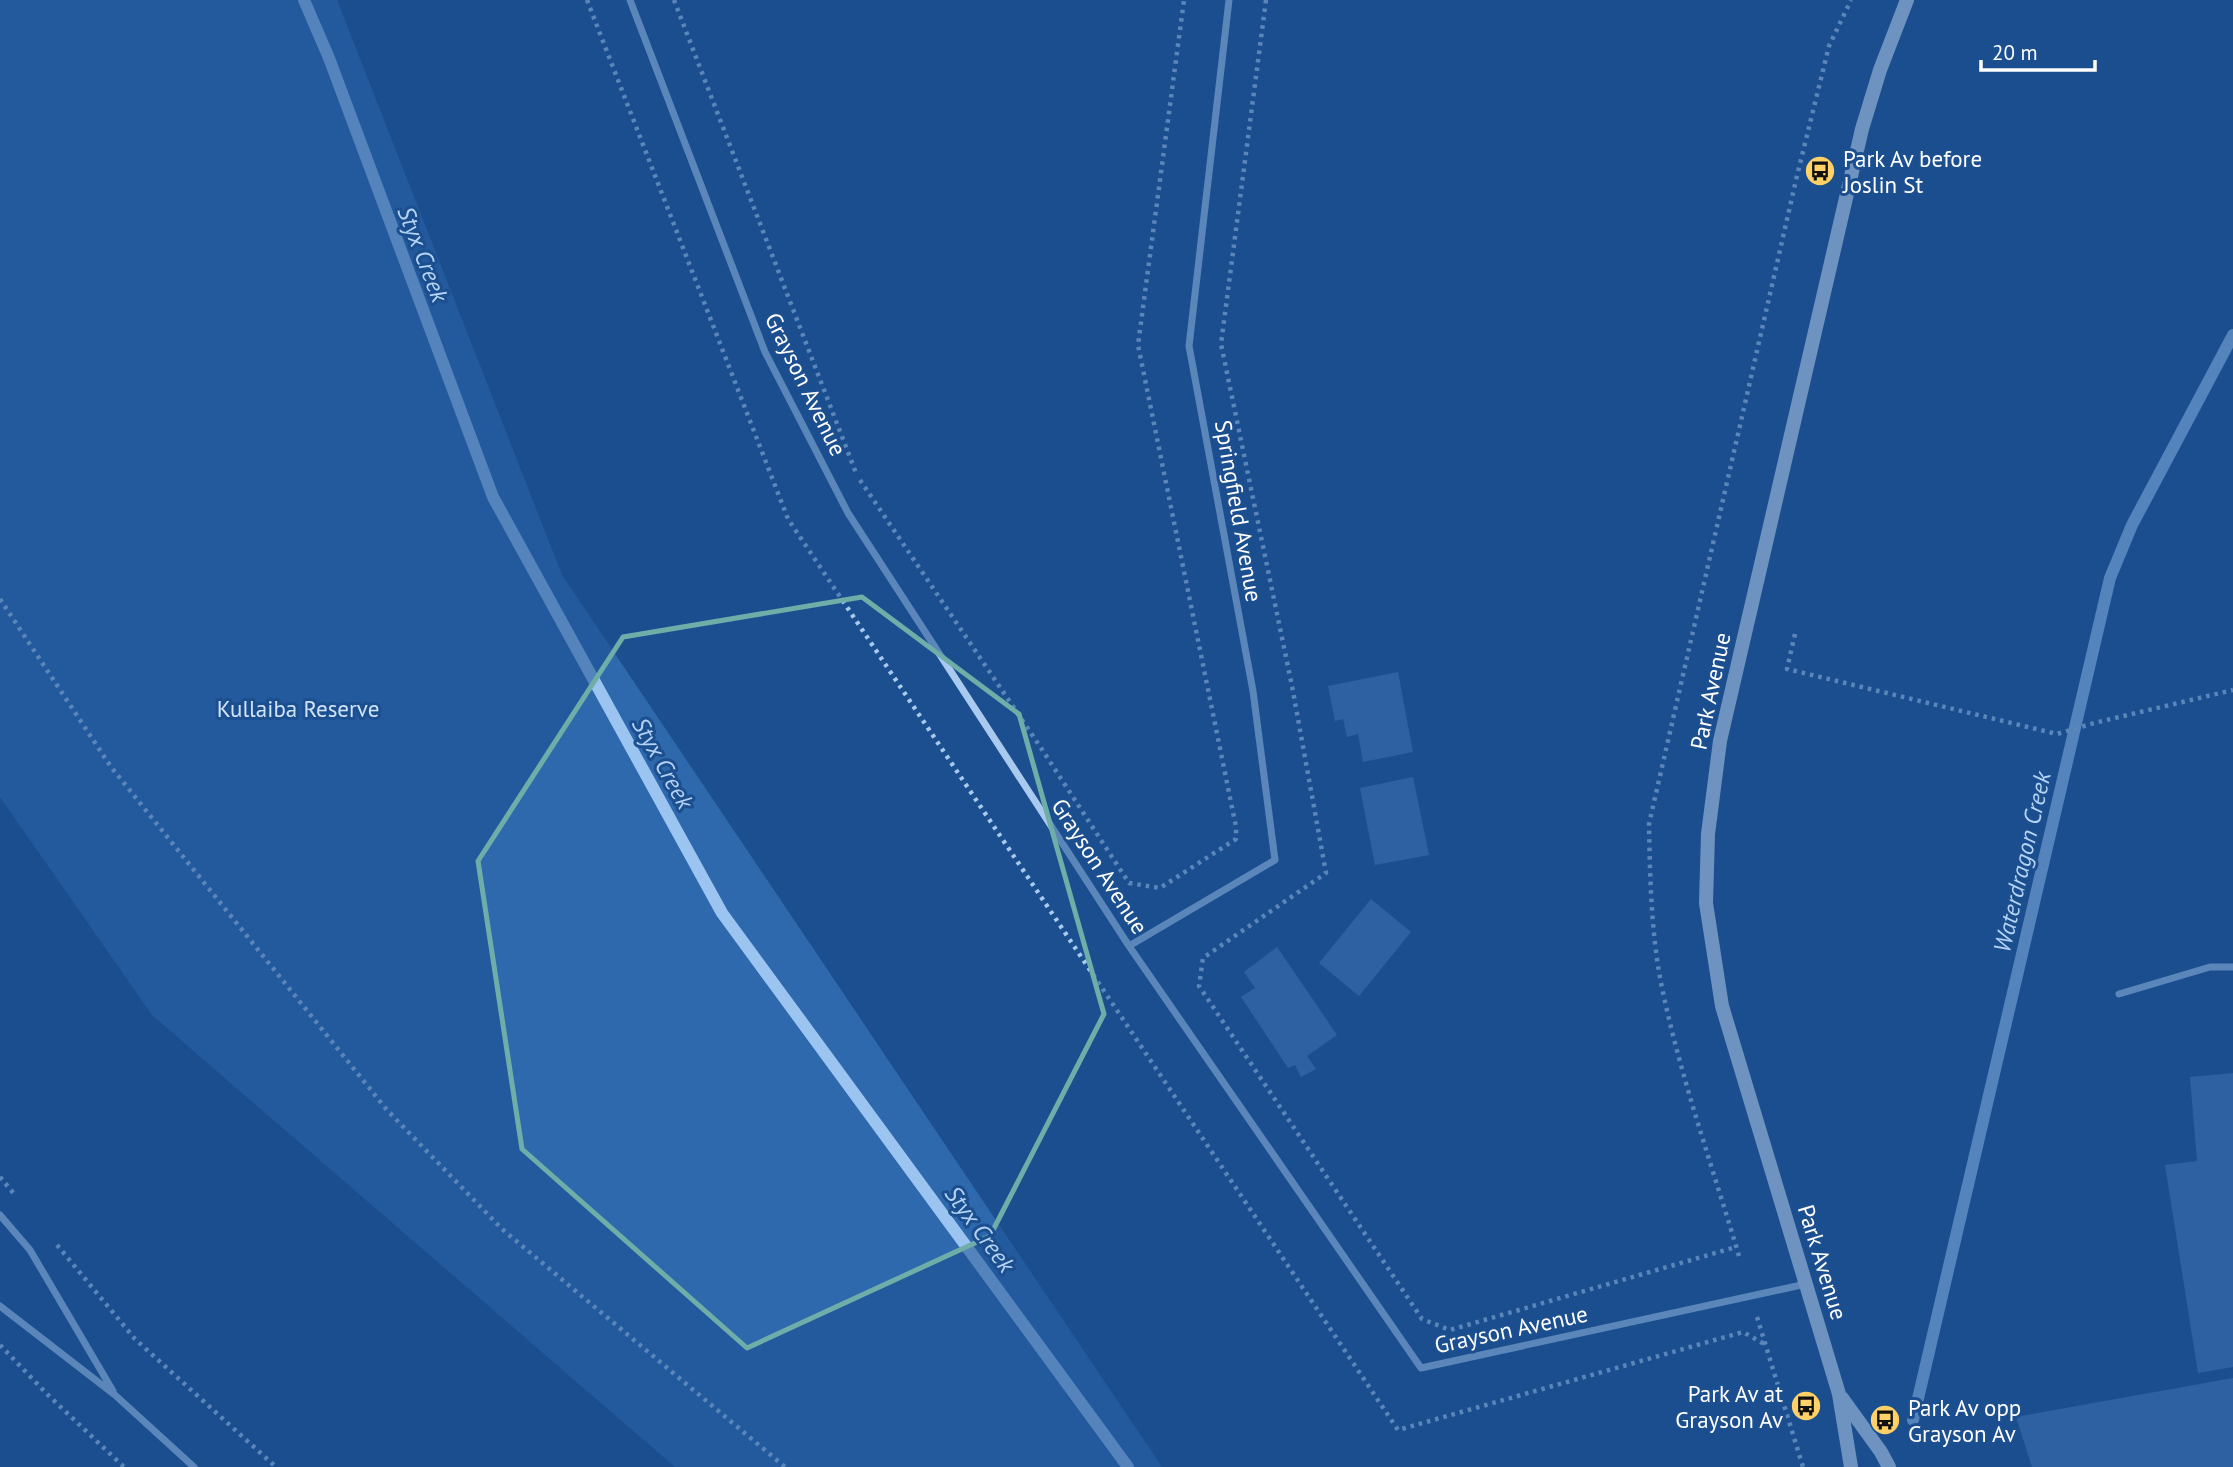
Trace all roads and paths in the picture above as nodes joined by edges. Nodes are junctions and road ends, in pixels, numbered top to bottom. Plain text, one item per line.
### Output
1 (630, 0) edge
2 (674, 0) edge
3 (1184, 0) edge
4 (1230, 0) edge
5 (1266, 0) edge
6 (1907, 0) edge
7 (0, 598) edge
8 (1796, 634) dead end
9 (2233, 690) edge
10 (1129, 946) junction
11 (2233, 967) edge
12 (2119, 994) dead end
13 (0, 1177) edge
14 (17, 1197) dead end
15 (0, 1215) edge
16 (51, 1238) dead end
17 (1736, 1247) dead end
18 (1806, 1284) junction
19 (0, 1306) edge
20 (1756, 1317) dead end
21 (0, 1345) edge
22 (1839, 1394) junction
23 (115, 1395) junction
24 (124, 1467) edge
25 (194, 1467) edge
26 (276, 1467) edge
27 (785, 1467) edge
28 (1803, 1467) edge
29 (1851, 1467) edge
30 (1889, 1467) edge

1 - 10 street, Grayson Avenue
2 - 3 path
4 - 10 street, Springfield Avenue
5 - 17 path
6 - 18 main road, Park Avenue
7 - 27 path
8 - 9 path
10 - 18 street, Grayson Avenue
11 - 12 street
13 - 14 path
15 - 23 street
16 - 26 path
18 - 22 main road, Park Avenue
19 - 23 street
20 - 28 path
21 - 24 path
22 - 29 main road, Park Avenue
22 - 30 main road, Park Avenue
23 - 25 street

